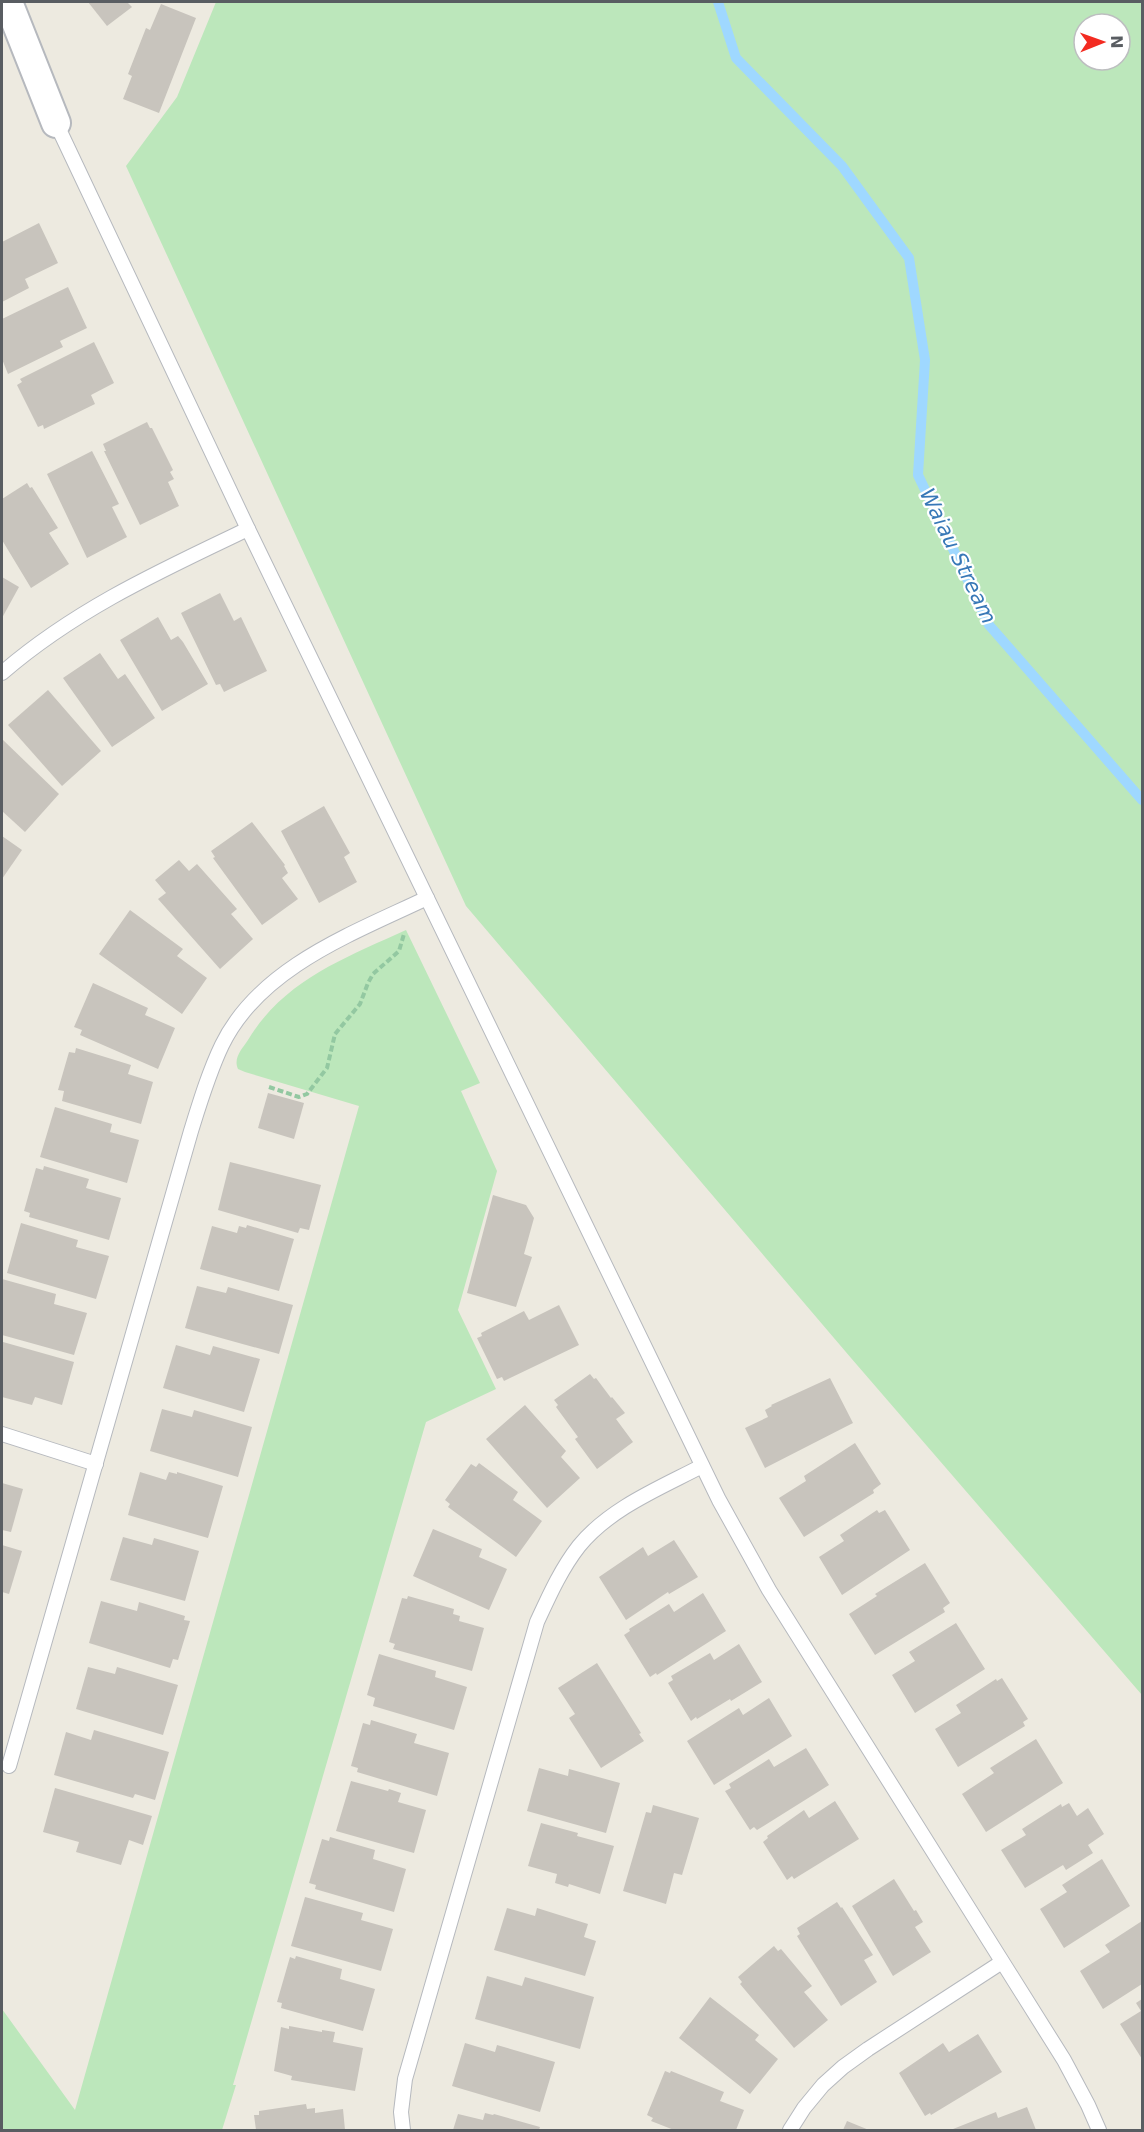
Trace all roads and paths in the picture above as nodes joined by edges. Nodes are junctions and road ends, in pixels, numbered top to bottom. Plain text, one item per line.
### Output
1 (7, 6) edge
2 (57, 123) joint
3 (248, 529) junction
4 (2, 674) edge
5 (427, 898) junction
6 (410, 931) dead end
7 (269, 1087) dead end
8 (2, 1434) edge
9 (96, 1464) junction
10 (702, 1466) junction
11 (9, 1766) dead end
12 (1002, 1962) junction
13 (403, 2130) edge
14 (790, 2130) edge
15 (1099, 2130) edge

1 - 2 street
2 - 3 lane
3 - 4 lane
3 - 5 lane
5 - 9 lane
5 - 10 lane
6 - 7 path
8 - 9 lane
9 - 11 lane
10 - 12 lane
10 - 13 lane
12 - 14 lane
12 - 15 lane

